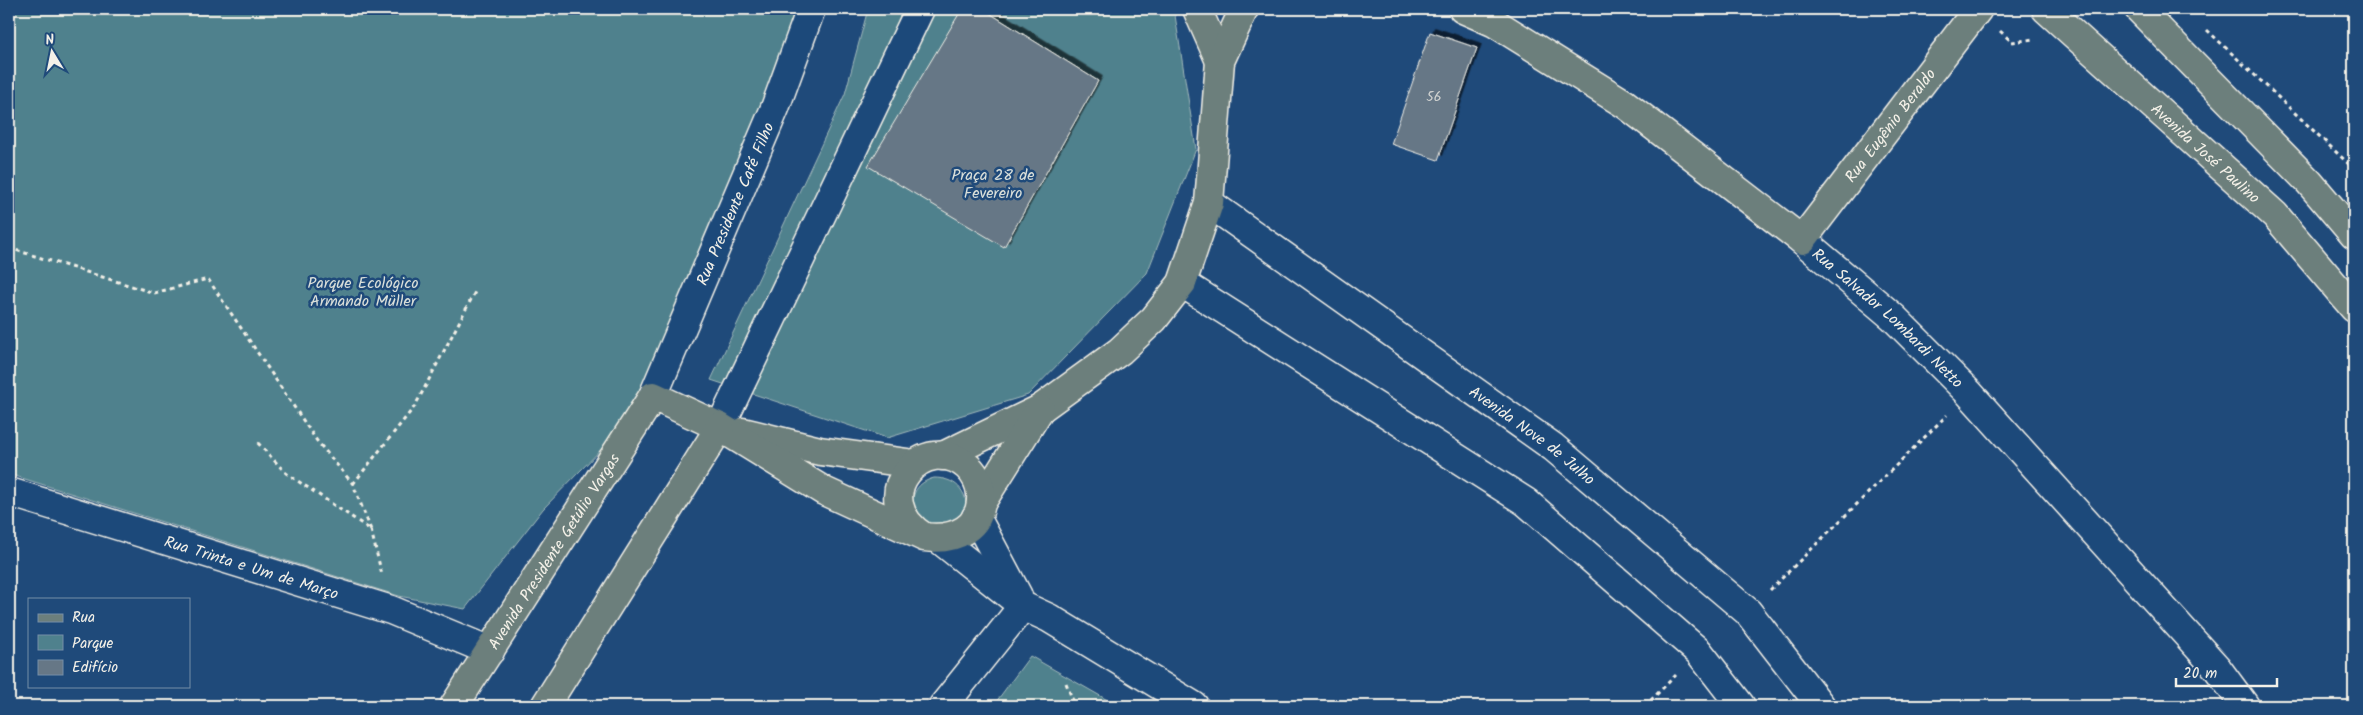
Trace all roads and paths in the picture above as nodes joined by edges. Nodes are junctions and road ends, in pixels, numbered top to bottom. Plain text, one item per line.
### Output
1 (810, 9) edge
2 (920, 9) edge
3 (1197, 9) edge
4 (1244, 9) edge
5 (1463, 9) edge
6 (1978, 9) edge
7 (2046, 9) edge
8 (2139, 9) edge
9 (2206, 29) dead end
10 (1220, 61) junction
11 (2354, 169) edge
12 (1209, 202) junction
13 (2354, 235) edge
14 (1802, 240) junction
15 (9, 248) edge
16 (1182, 283) junction
17 (476, 290) dead end
18 (2354, 308) edge
19 (1969, 393) junction
20 (653, 396) junction
21 (1040, 408) junction
22 (720, 427) junction
23 (256, 441) dead end
24 (943, 456) junction
25 (915, 464) junction
26 (353, 484) junction
27 (9, 492) edge
28 (979, 510) junction
29 (369, 525) dead end
30 (371, 530) junction
31 (932, 538) junction
32 (1023, 606) junction
33 (391, 610) junction
34 (1748, 612) junction
35 (490, 651) junction
36 (1699, 652) junction
37 (1066, 683) dead end
38 (454, 706) edge
39 (544, 706) edge
40 (943, 706) edge
41 (1075, 706) edge
42 (1194, 706) edge
43 (1645, 706) edge
44 (1741, 706) edge
45 (1821, 706) edge
46 (2245, 706) edge

1 - 20 street, Rua Presidente Café Filho
2 - 22 street
3 - 10 main road
4 - 10 main road
5 - 14 main road, Rua Salvador Lombardi Netto
6 - 14 main road, Rua Eugênio Beraldo
7 - 18 main road, Avenida José Paulino
8 - 13 main road
9 - 11 path
10 - 12 main road
12 - 16 main road
12 - 34 street, Avenida Nove de Julho
14 - 19 street, Rua Salvador Lombardi Netto
15 - 26 path
16 - 21 main road
16 - 36 street
17 - 26 path
19 - 34 path
19 - 46 street, Rua Salvador Lombardi Netto
20 - 22 main road
20 - 35 main road, Avenida Presidente Getúlio Vargas
21 - 24 main road
21 - 28 main road
22 - 25 main road
22 - 31 main road
22 - 39 main road
23 - 30 path
24 - 25 main road
24 - 28 main road
25 - 31 main road
26 - 30 path
27 - 33 street, Rua Trinta e Um de Março
28 - 31 main road
28 - 32 street
29 - 30 path
30 - 33 path
31 - 32 street
32 - 40 street
32 - 42 street
33 - 35 street, Rua Trinta e Um de Março
34 - 45 street, Avenida Nove de Julho
35 - 38 main road, Avenida Presidente Getúlio Vargas
36 - 43 path
36 - 44 street
37 - 41 path

